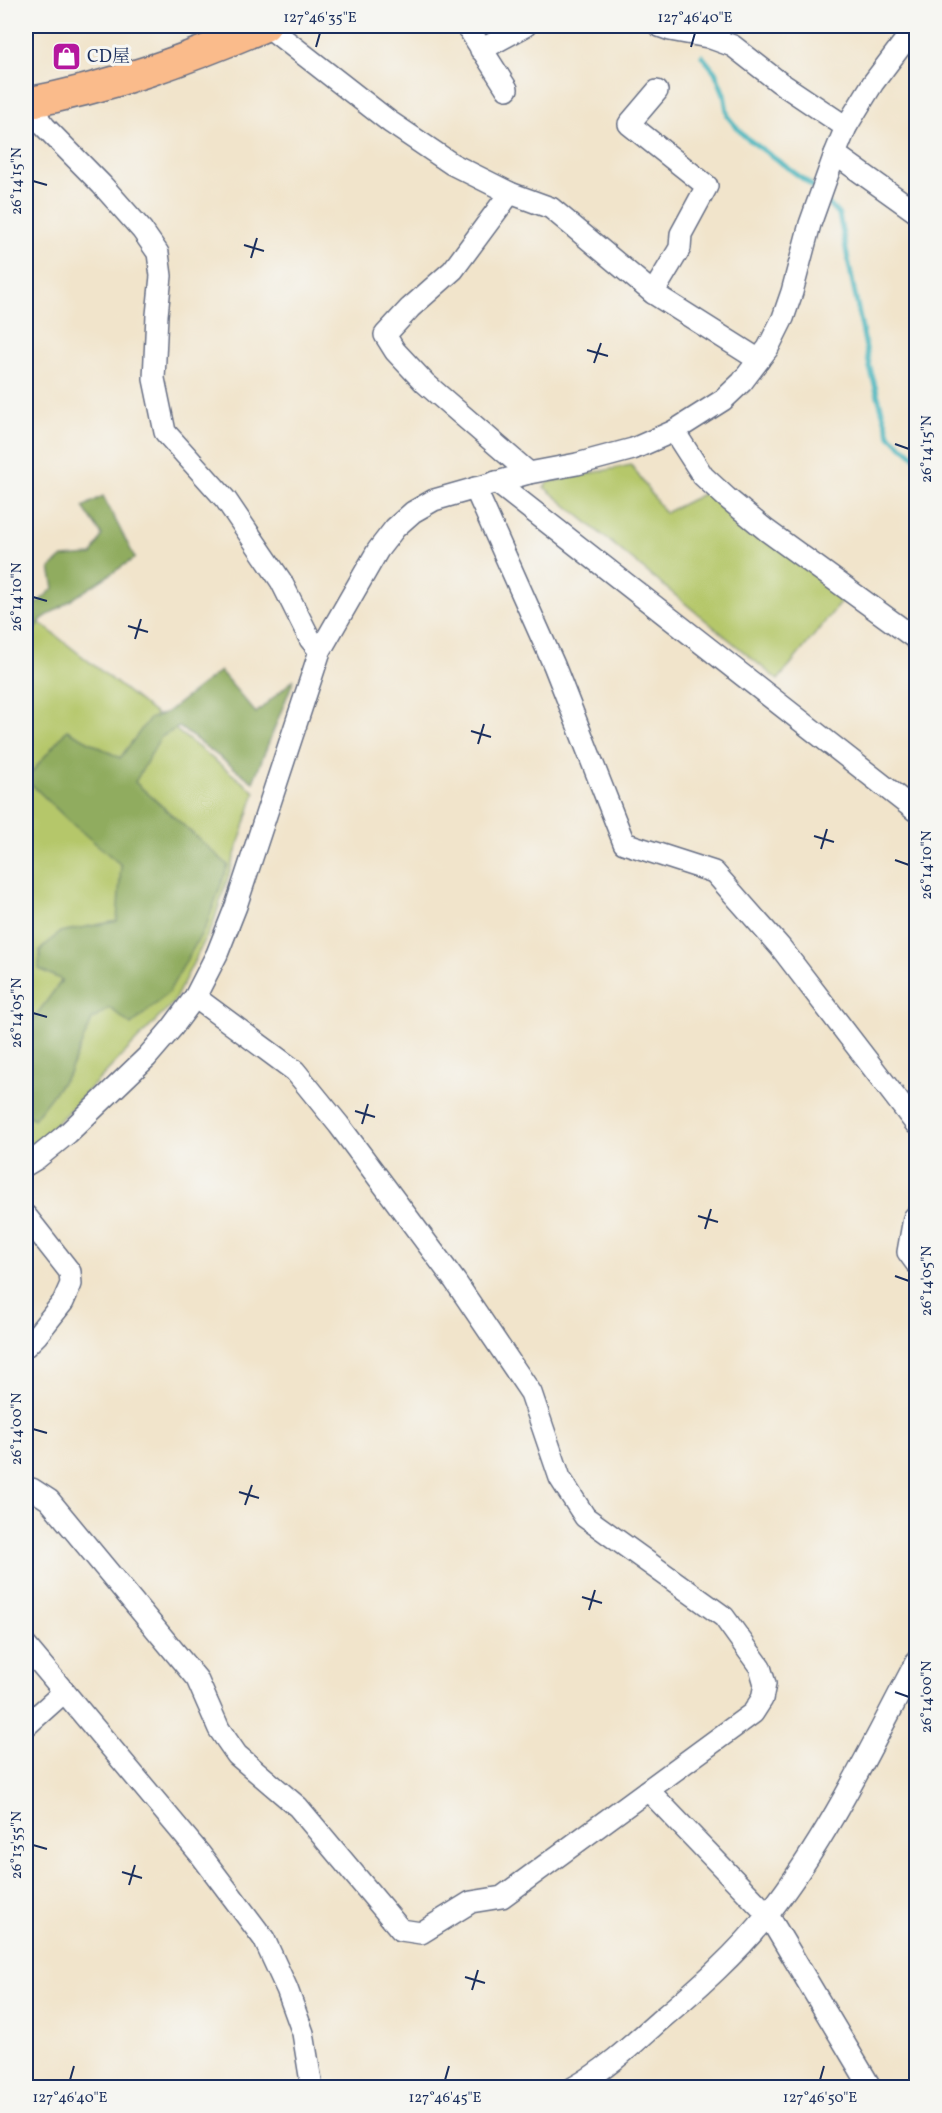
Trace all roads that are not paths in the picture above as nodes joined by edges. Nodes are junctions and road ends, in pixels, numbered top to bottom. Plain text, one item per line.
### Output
1 (266, 26) edge
2 (466, 26) edge
3 (525, 26) edge
4 (659, 26) edge
5 (916, 26) edge
6 (481, 50) junction
7 (507, 89) dead end
8 (657, 91) dead end
9 (29, 103) edge
10 (846, 127) junction
11 (835, 154) junction
12 (510, 193) junction
13 (916, 212) edge
14 (653, 293) junction
15 (759, 360) junction
16 (674, 431) junction
17 (529, 473) junction
18 (496, 482) junction
19 (475, 488) junction
20 (916, 639) edge
21 (320, 651) junction
22 (916, 811) edge
23 (195, 997) junction
24 (916, 1124) edge
25 (26, 1165) edge
26 (26, 1216) edge
27 (916, 1216) edge
28 (916, 1263) edge
29 (26, 1346) edge
30 (26, 1488) edge
31 (26, 1646) edge
32 (916, 1662) edge
33 (64, 1692) junction
34 (26, 1726) edge
35 (648, 1790) junction
36 (768, 1915) junction
37 (312, 2088) edge
38 (573, 2088) edge
39 (870, 2088) edge

1 - 9 highway
1 - 12 street
2 - 6 street
3 - 6 street
4 - 10 street
5 - 10 street
6 - 7 street
8 - 14 street
9 - 21 street
10 - 11 street
11 - 13 street
11 - 15 street
12 - 14 street
12 - 17 street
14 - 15 street
15 - 16 street
16 - 17 street
16 - 20 street
17 - 18 street
18 - 19 street
18 - 22 street
19 - 21 street
19 - 24 street
21 - 23 street
23 - 25 street
23 - 35 street
26 - 29 street
27 - 28 street
30 - 35 street
31 - 33 street
32 - 36 street
33 - 34 street
33 - 37 street
35 - 36 street
36 - 38 street
36 - 39 street

